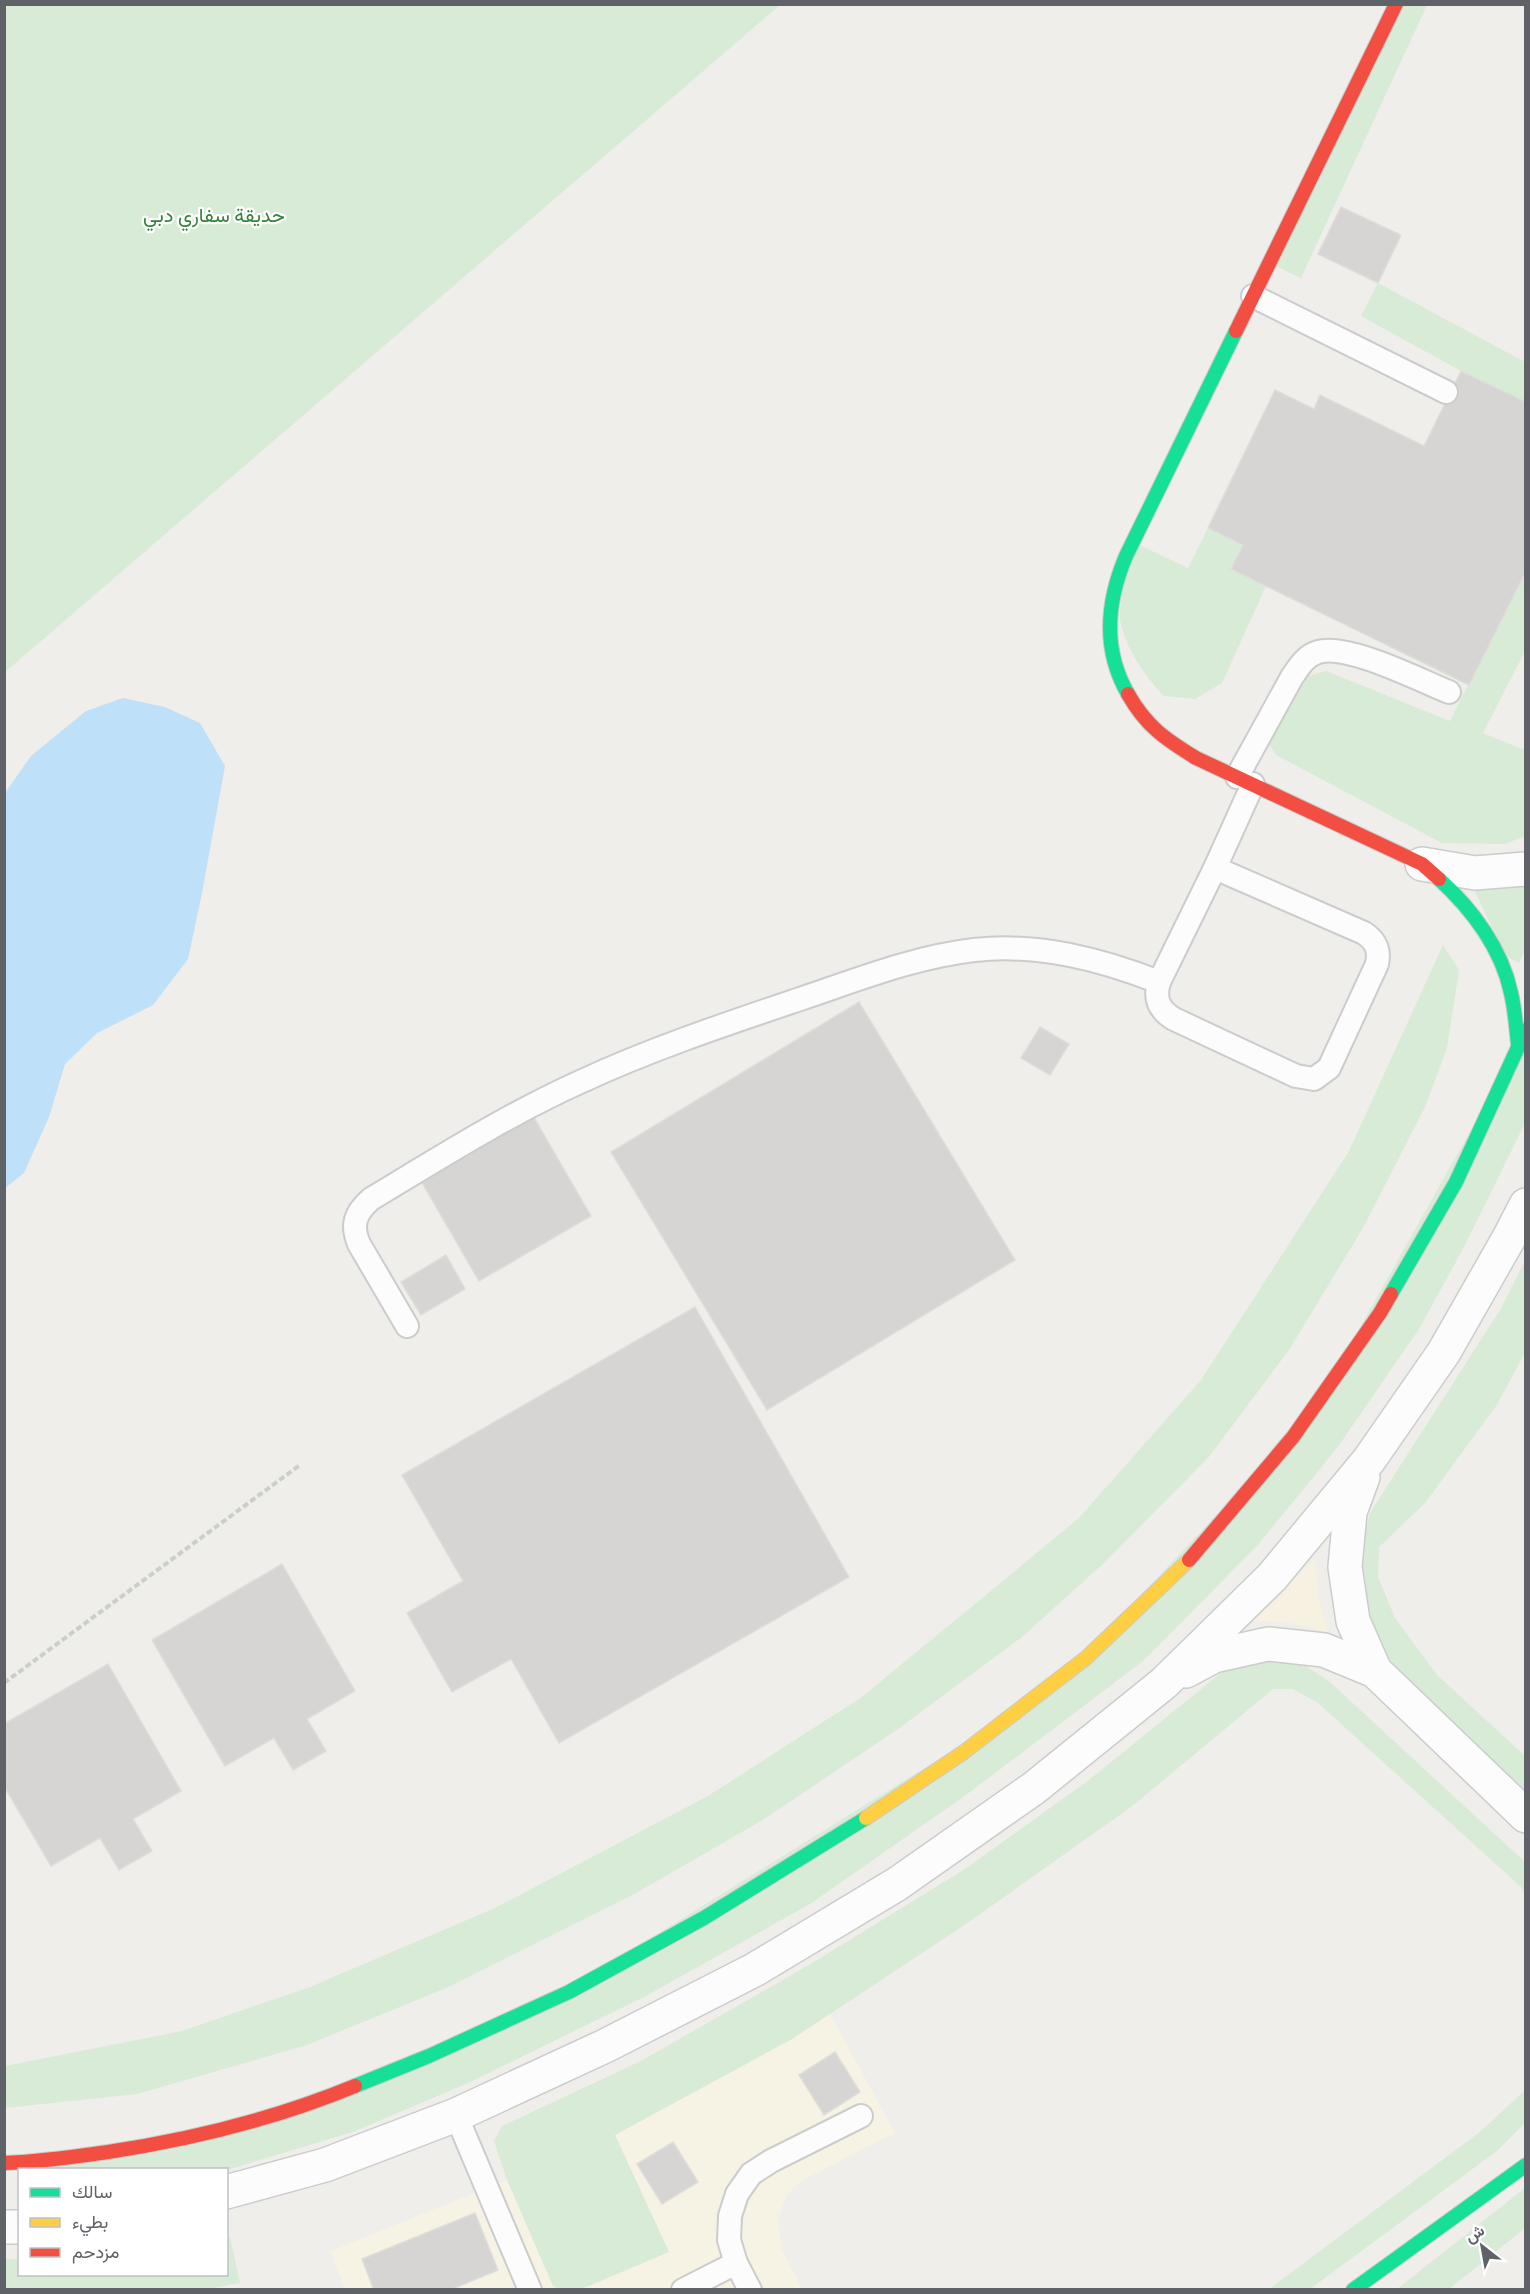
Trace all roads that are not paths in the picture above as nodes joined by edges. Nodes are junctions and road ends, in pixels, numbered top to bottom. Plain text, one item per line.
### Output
1 (1396, 4) edge
2 (1253, 296) junction
3 (1446, 392) dead end
4 (1449, 692) dead end
5 (1245, 781) junction
6 (1422, 864) junction
7 (1215, 868) junction
8 (1526, 869) edge
9 (1159, 982) junction
10 (1526, 1029) edge
11 (1518, 1044) junction
12 (1526, 1205) edge
13 (407, 1326) dead end
14 (1369, 1460) junction
15 (1375, 1671) junction
16 (1164, 1683) junction
17 (1526, 1816) edge
18 (456, 2115) junction
19 (861, 2116) dead end
20 (4, 2163) edge
21 (1526, 2165) edge
22 (228, 2191) edge
23 (736, 2263) junction
24 (530, 2289) edge
25 (683, 2289) edge
26 (750, 2289) edge
27 (1353, 2289) edge

1 - 2 street
2 - 3 lane
2 - 5 street
4 - 5 lane
5 - 6 street
5 - 7 lane
6 - 8 street
6 - 11 street
7 - 9 lane
7 - 9 lane
9 - 13 lane
10 - 11 street
11 - 20 street
12 - 14 street
14 - 15 street
14 - 16 street
15 - 16 street
15 - 17 street
16 - 18 street
18 - 22 street
18 - 24 lane
19 - 23 lane
21 - 27 street
23 - 25 lane
23 - 26 lane

